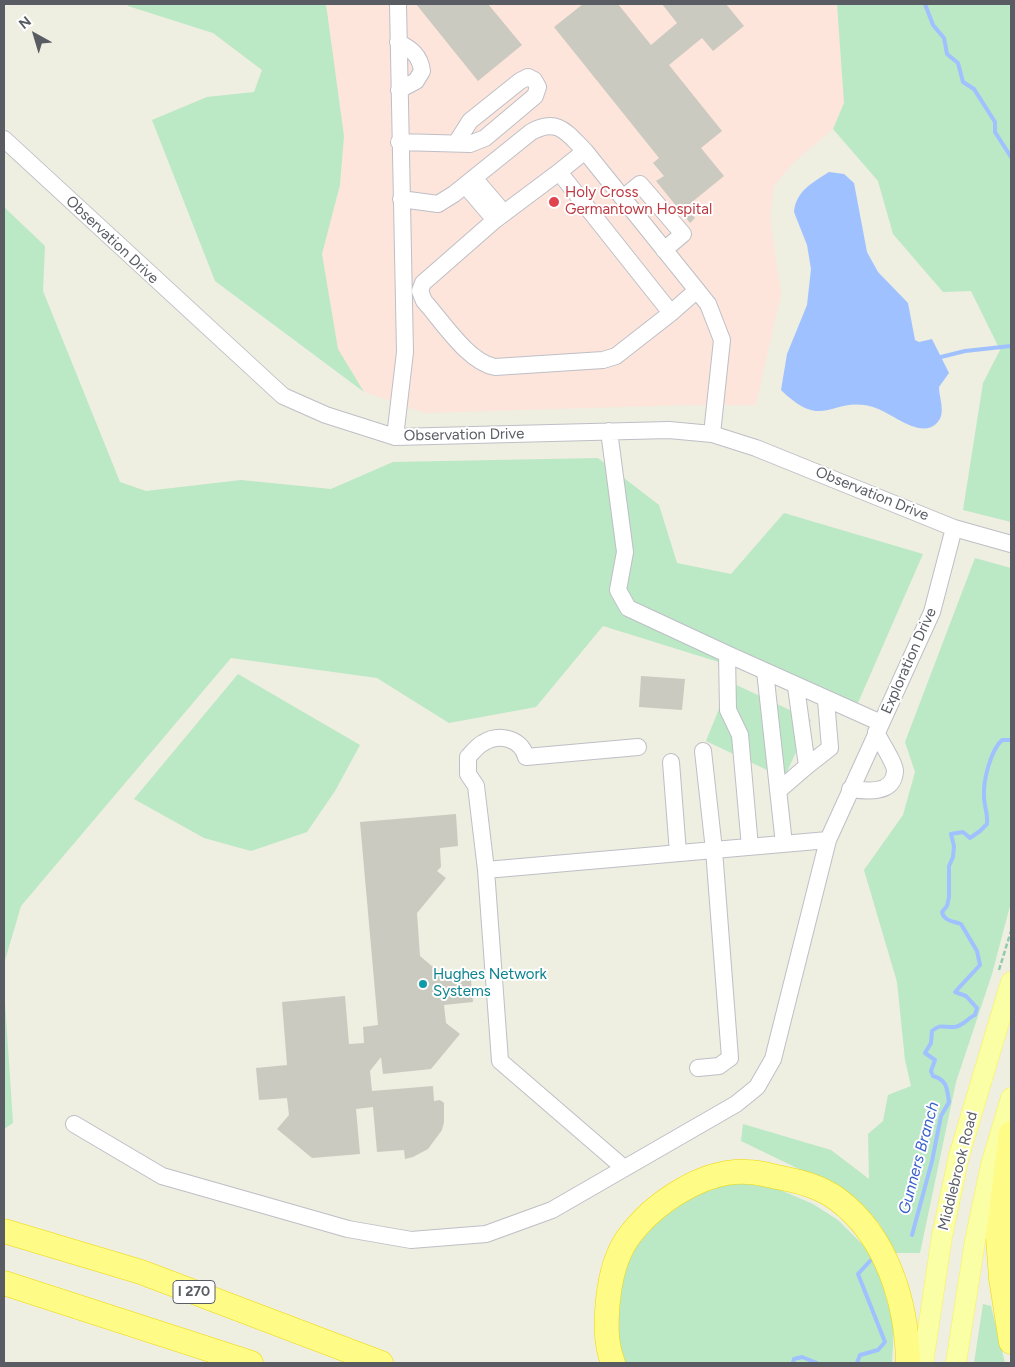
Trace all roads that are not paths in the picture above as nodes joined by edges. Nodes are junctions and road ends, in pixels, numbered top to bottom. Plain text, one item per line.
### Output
1 (398, 4) edge
2 (398, 42) junction
3 (399, 90) junction
4 (4, 139) edge
5 (399, 142) junction
6 (456, 143) junction
7 (585, 151) junction
8 (559, 172) junction
9 (470, 181) junction
10 (623, 198) junction
11 (401, 199) junction
12 (500, 216) junction
13 (664, 250) junction
14 (697, 290) junction
15 (671, 313) junction
16 (609, 431) junction
17 (712, 434) junction
18 (395, 437) junction
19 (954, 528) junction
20 (1011, 544) edge
21 (727, 654) junction
22 (766, 671) junction
23 (796, 687) junction
24 (826, 700) junction
25 (878, 728) junction
26 (638, 747) dead end
27 (703, 751) dead end
28 (671, 762) dead end
29 (807, 766) junction
30 (850, 789) junction
31 (778, 791) junction
32 (828, 840) junction
33 (784, 844) junction
34 (750, 847) junction
35 (714, 850) junction
36 (678, 853) junction
37 (486, 870) junction
38 (1011, 982) edge
39 (698, 1068) dead end
40 (1011, 1098) edge
41 (74, 1124) dead end
42 (1011, 1133) edge
43 (624, 1168) junction
44 (4, 1231) edge
45 (4, 1283) edge
46 (1011, 1342) edge
47 (251, 1363) edge
48 (381, 1363) edge
49 (613, 1363) edge
50 (908, 1363) edge
51 (923, 1363) edge
52 (956, 1363) edge

1 - 2 street
2 - 3 street
2 - 3 street
3 - 5 street
4 - 18 street, Observation Drive
5 - 6 street
5 - 11 street
6 - 6 street
7 - 8 street
7 - 9 street
7 - 10 street
8 - 12 street
8 - 15 street
9 - 11 street
9 - 12 street
10 - 13 street
10 - 13 street
11 - 18 street
12 - 15 street
13 - 14 street
14 - 15 street
14 - 17 street
16 - 17 street, Observation Drive
16 - 18 street, Observation Drive
16 - 21 street
17 - 19 street, Observation Drive
19 - 20 street, Observation Drive
19 - 25 street, Exploration Drive
21 - 22 street
21 - 34 street
22 - 23 street
22 - 31 street
23 - 24 street
23 - 29 street
24 - 25 street
24 - 29 street
25 - 30 street, Exploration Drive
25 - 30 street
26 - 37 street
27 - 35 street
28 - 36 street
29 - 31 street
30 - 32 street, Exploration Drive
31 - 33 street
32 - 33 street
32 - 43 street, Exploration Drive
33 - 34 street
34 - 35 street
35 - 36 street
35 - 39 street
36 - 37 street
37 - 43 street
38 - 51 main road, Middlebrook Road
40 - 52 main road, Middlebrook Road
41 - 43 street, Exploration Drive
42 - 46 highway
44 - 48 highway, I 270
45 - 47 highway
49 - 50 highway

